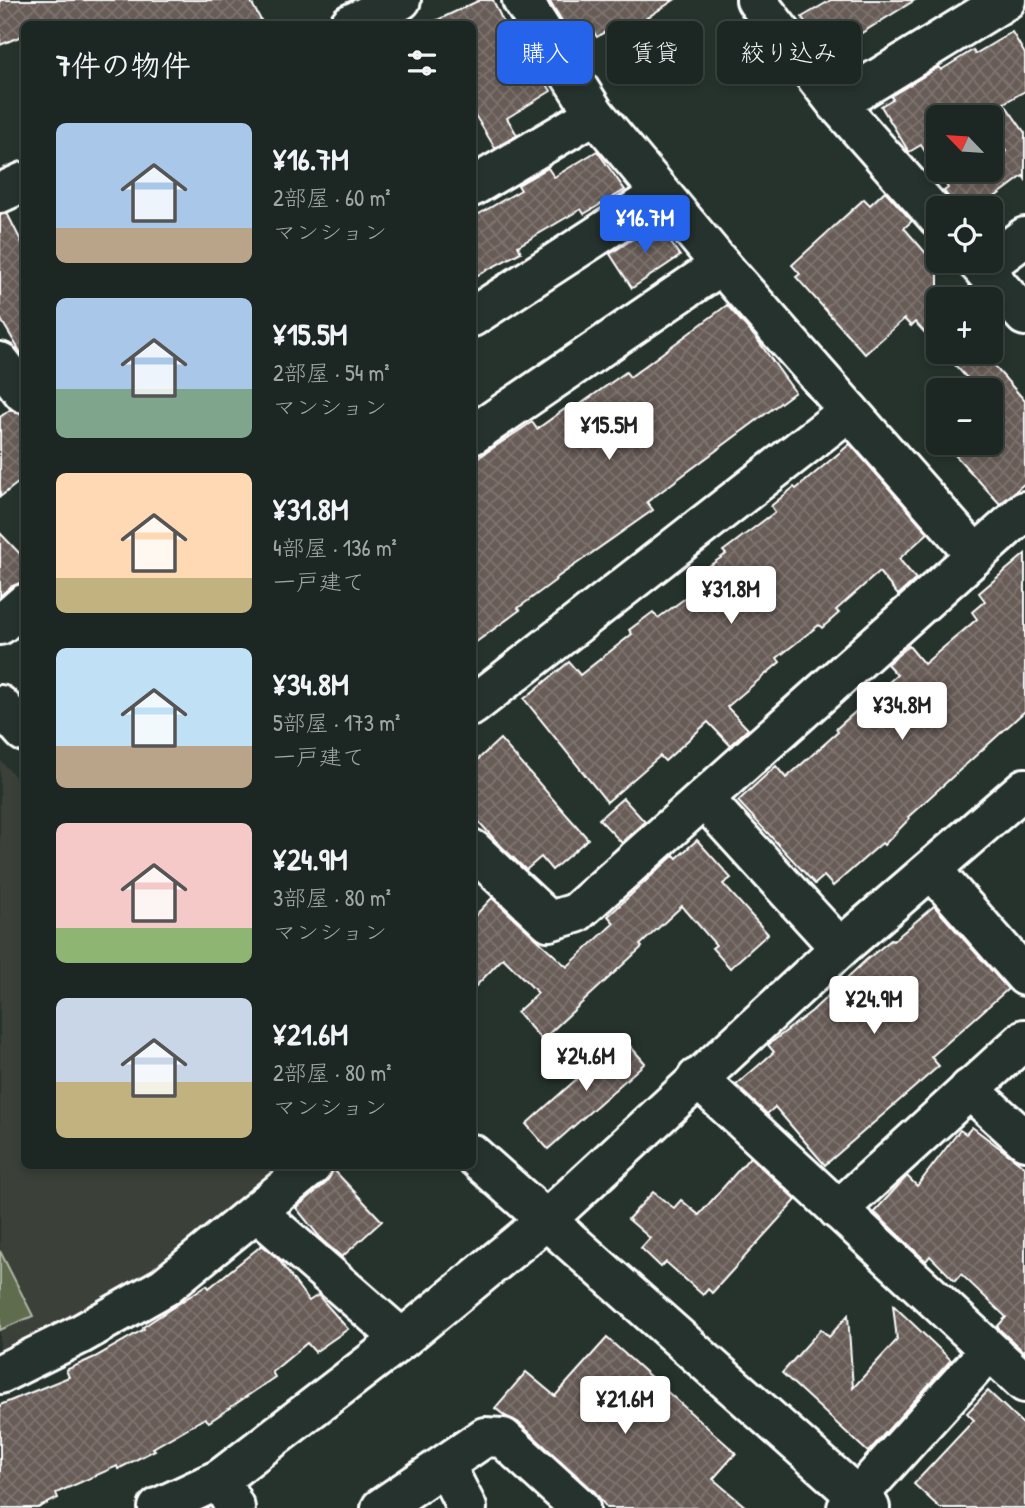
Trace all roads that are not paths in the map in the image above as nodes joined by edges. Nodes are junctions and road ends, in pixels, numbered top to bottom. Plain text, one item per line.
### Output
1 (401, 0) edge
2 (522, 0) edge
3 (756, 0) edge
4 (1006, 0) edge
5 (356, 21) edge
6 (837, 104) junction
7 (595, 114) junction
8 (21, 184) edge
9 (476, 185) edge
10 (0, 194) edge
11 (661, 194) junction
12 (926, 204) edge
13 (1025, 237) edge
14 (1003, 250) edge
15 (721, 265) junction
16 (987, 273) edge
17 (476, 314) edge
18 (1025, 316) edge
19 (0, 362) edge
20 (21, 389) edge
21 (849, 411) junction
22 (476, 432) edge
23 (1025, 511) edge
24 (976, 555) junction
25 (21, 607) edge
26 (0, 625) edge
27 (476, 703) edge
28 (0, 705) edge
29 (21, 729) edge
30 (1025, 788) edge
31 (704, 799) junction
32 (476, 853) edge
33 (932, 870) junction
34 (840, 948) junction
35 (1025, 976) edge
36 (1025, 1038) edge
37 (697, 1078) junction
38 (970, 1089) junction
39 (1025, 1140) edge
40 (476, 1158) edge
41 (308, 1169) edge
42 (838, 1210) junction
43 (257, 1212) junction
44 (545, 1221) junction
45 (402, 1339) junction
46 (989, 1351) junction
47 (0, 1374) edge
48 (1025, 1383) edge
49 (445, 1465) junction
50 (227, 1494) edge
51 (858, 1504) edge
52 (158, 1508) edge
53 (381, 1508) edge
54 (467, 1508) edge
55 (580, 1508) edge

1 - 5 street
2 - 7 street
3 - 6 street
4 - 6 street
6 - 12 street
7 - 9 street
7 - 11 street
8 - 10 street
11 - 15 street
11 - 17 street
13 - 14 street
15 - 21 street
15 - 22 street
16 - 18 street
19 - 20 street
21 - 24 street
21 - 27 street
23 - 24 street
24 - 31 street
25 - 26 street
28 - 29 street
30 - 33 street
31 - 32 street
31 - 34 street
33 - 34 street
33 - 35 street
34 - 37 street
36 - 38 street
37 - 42 street
37 - 44 street
38 - 39 street
38 - 42 street
40 - 44 street
41 - 43 street
42 - 46 street
43 - 45 street
43 - 47 street
44 - 45 street
44 - 51 street
45 - 50 street
46 - 48 street
46 - 51 street
49 - 53 street
49 - 54 street
49 - 55 street
50 - 52 street

